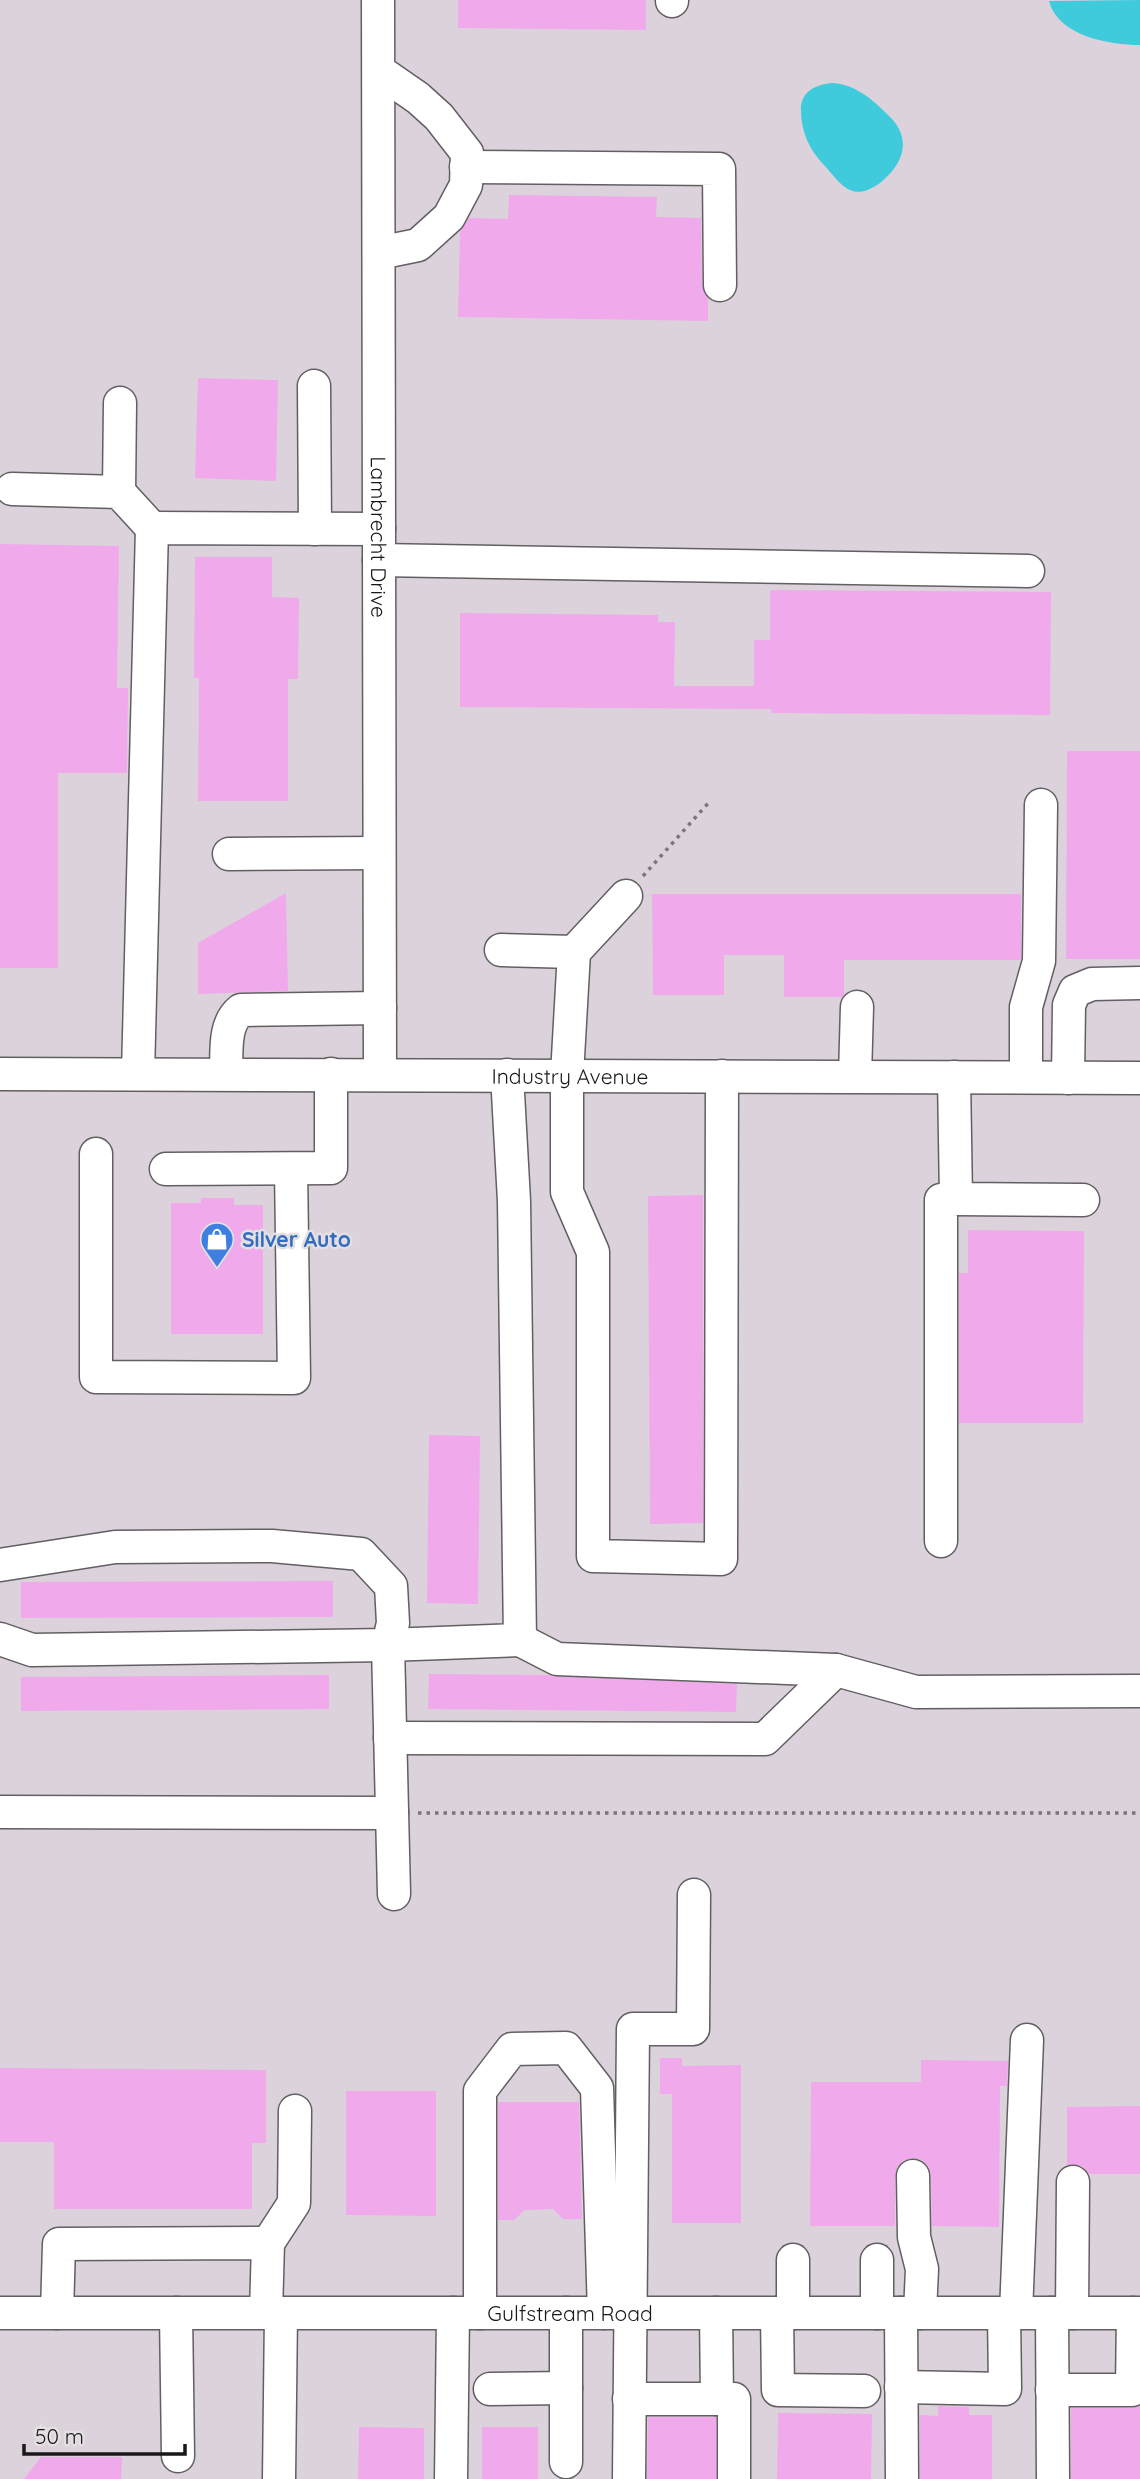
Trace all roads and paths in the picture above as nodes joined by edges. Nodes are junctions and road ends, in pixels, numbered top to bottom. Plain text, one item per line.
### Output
1 (379, 0) edge
2 (379, 71) junction
3 (467, 167) junction
4 (379, 253) junction
5 (720, 285) dead end
6 (314, 386) dead end
7 (120, 402) dead end
8 (12, 489) dead end
9 (119, 492) junction
10 (152, 528) junction
11 (315, 529) junction
12 (379, 529) junction
13 (379, 560) junction
14 (1028, 571) dead end
15 (711, 800) dead end
16 (1041, 805) dead end
17 (379, 853) junction
18 (229, 854) dead end
19 (626, 896) joint
20 (501, 950) dead end
21 (574, 952) junction
22 (1140, 984) edge
23 (857, 1007) dead end
24 (380, 1008) junction
25 (0, 1074) edge
26 (138, 1074) junction
27 (226, 1074) junction
28 (331, 1074) junction
29 (380, 1074) junction
30 (508, 1075) junction
31 (567, 1075) junction
32 (722, 1076) junction
33 (855, 1076) junction
34 (954, 1077) junction
35 (1026, 1077) junction
36 (1068, 1078) junction
37 (1140, 1078) edge
38 (96, 1154) dead end
39 (291, 1168) junction
40 (166, 1169) dead end
41 (956, 1199) junction
42 (1083, 1200) dead end
43 (941, 1541) dead end
44 (0, 1565) edge
45 (0, 1639) edge
46 (520, 1640) junction
47 (388, 1645) junction
48 (836, 1670) junction
49 (1140, 1691) edge
50 (390, 1738) junction
51 (0, 1812) edge
52 (1140, 1813) edge
53 (392, 1814) junction
54 (394, 1894) dead end
55 (694, 1895) dead end
56 (1027, 2040) dead end
57 (295, 2111) dead end
58 (914, 2176) dead end
59 (1073, 2182) dead end
60 (268, 2243) junction
61 (793, 2260) dead end
62 (877, 2260) dead end
63 (0, 2313) edge
64 (57, 2313) junction
65 (176, 2313) junction
66 (274, 2313) junction
67 (467, 2313) junction
68 (566, 2313) junction
69 (616, 2313) junction
70 (716, 2313) junction
71 (785, 2313) junction
72 (899, 2313) junction
73 (1010, 2313) junction
74 (1062, 2314) junction
75 (1137, 2314) edge
76 (901, 2387) junction
77 (566, 2388) junction
78 (489, 2389) dead end
79 (1052, 2390) junction
80 (864, 2391) dead end
81 (629, 2399) junction
82 (717, 2399) junction
83 (178, 2456) dead end
84 (566, 2462) dead end
85 (279, 2479) edge
86 (451, 2479) edge
87 (629, 2479) edge
88 (734, 2479) edge
89 (902, 2479) edge
90 (1053, 2479) edge

1 - 2 street, Lambrecht Drive
2 - 3 street
2 - 4 street, Lambrecht Drive
3 - 4 street
3 - 5 street
4 - 12 street, Lambrecht Drive
6 - 11 street
7 - 9 street
8 - 9 street
9 - 10 street
10 - 11 street
10 - 26 street
11 - 12 street
12 - 13 street, Lambrecht Drive
13 - 14 street
13 - 17 street, Lambrecht Drive
15 - 19 path
16 - 35 street
17 - 18 street
17 - 24 street, Lambrecht Drive
19 - 21 street
20 - 21 street
21 - 31 street
22 - 36 street
23 - 33 street
24 - 27 street
24 - 29 street, Lambrecht Drive
25 - 26 street, Industry Avenue
26 - 27 street, Industry Avenue
27 - 28 street, Industry Avenue
28 - 29 street, Industry Avenue
28 - 39 street
29 - 30 street, Industry Avenue
30 - 31 street, Industry Avenue
30 - 46 street
31 - 32 street, Industry Avenue
31 - 32 street
32 - 33 street, Industry Avenue
33 - 34 street, Industry Avenue
34 - 35 street, Industry Avenue
34 - 41 street
35 - 36 street, Industry Avenue
36 - 37 street, Industry Avenue
38 - 39 street
39 - 40 street
41 - 42 street
41 - 43 street
44 - 47 street
45 - 47 street
46 - 47 street
46 - 48 street
47 - 50 street
48 - 49 street
48 - 50 street
50 - 53 street
51 - 53 street
52 - 53 path
53 - 54 street
55 - 69 street
56 - 73 street
57 - 60 street
58 - 72 street
59 - 74 street
60 - 64 street
60 - 66 street
61 - 71 street
62 - 72 street
63 - 64 street, Gulfstream Road
64 - 65 street, Gulfstream Road
65 - 66 street, Gulfstream Road
65 - 83 street
66 - 67 street, Gulfstream Road
66 - 85 street
67 - 68 street, Gulfstream Road
67 - 69 street
67 - 86 street
68 - 69 street, Gulfstream Road
68 - 77 street
69 - 70 street, Gulfstream Road
69 - 81 street
70 - 71 street, Gulfstream Road
70 - 82 street
71 - 72 street, Gulfstream Road
71 - 80 street
72 - 73 street, Gulfstream Road
72 - 76 street
73 - 74 street, Gulfstream Road
73 - 76 street
74 - 75 street, Gulfstream Road
74 - 79 street
75 - 79 street
76 - 89 street
77 - 78 street
77 - 84 street
79 - 90 street
81 - 82 street
81 - 87 street
82 - 88 street

